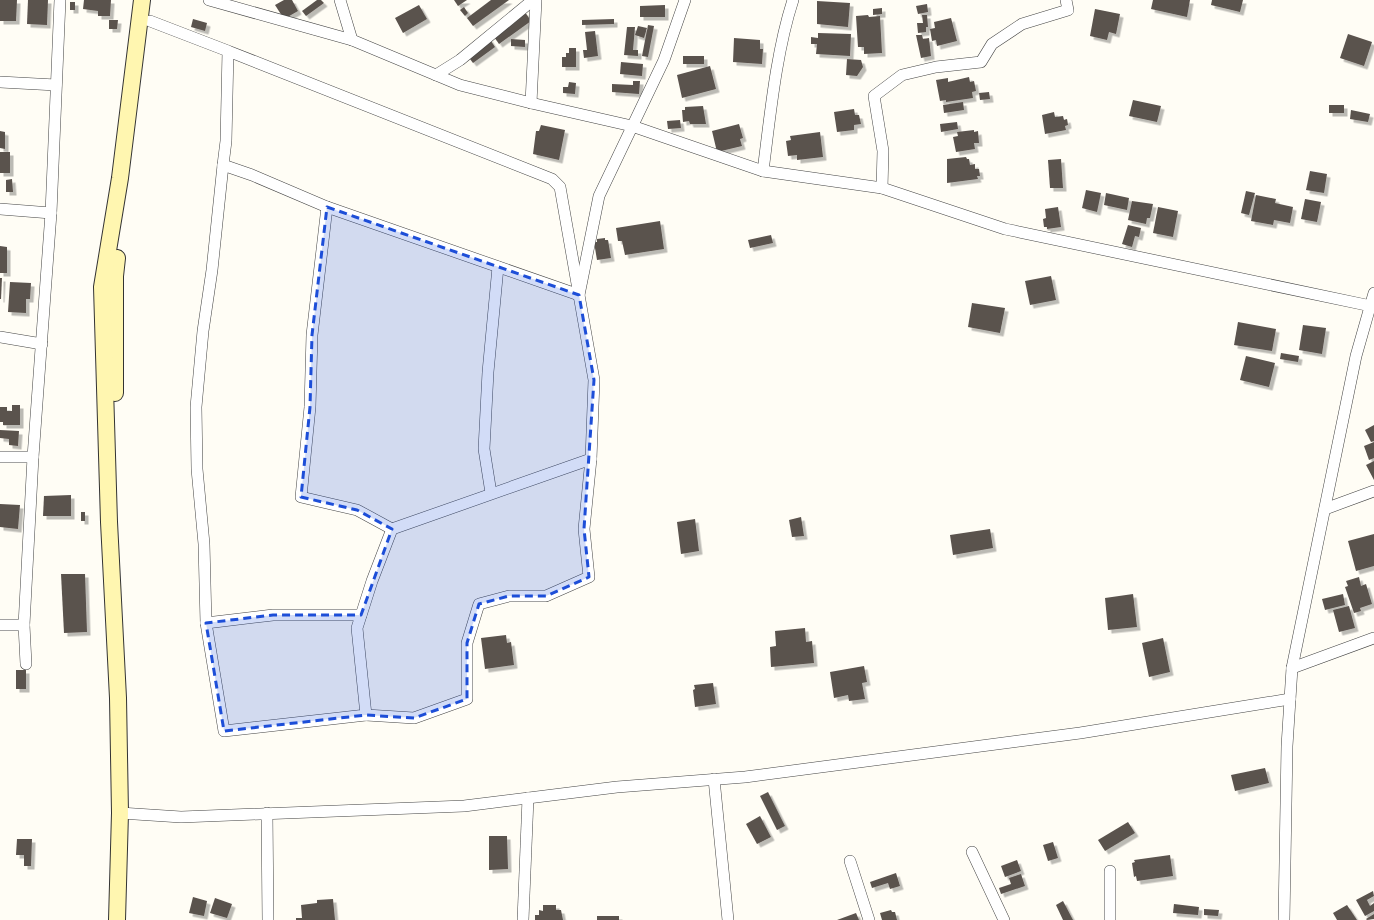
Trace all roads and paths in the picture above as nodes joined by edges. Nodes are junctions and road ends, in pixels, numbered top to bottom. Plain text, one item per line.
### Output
1 (60, 0) edge
2 (142, 0) edge
3 (152, 0) edge
4 (209, 0) edge
5 (340, 0) edge
6 (535, 0) edge
7 (685, 0) edge
8 (793, 0) edge
9 (1066, 0) edge
10 (150, 21) junction
11 (352, 40) junction
12 (228, 51) junction
13 (436, 75) junction
14 (0, 82) edge
15 (56, 85) junction
16 (531, 103) junction
17 (632, 126) junction
18 (223, 165) junction
19 (763, 171) junction
20 (882, 188) junction
21 (327, 207) junction
22 (0, 209) edge
23 (51, 213) junction
24 (498, 267) junction
25 (1374, 293) edge
26 (579, 295) junction
27 (1371, 306) junction
28 (0, 337) edge
29 (42, 344) junction
30 (0, 457) edge
31 (34, 457) junction
32 (591, 459) junction
33 (1374, 491) edge
34 (492, 493) junction
35 (1325, 509) junction
36 (392, 529) junction
37 (361, 615) junction
38 (206, 623) junction
39 (0, 625) edge
40 (24, 625) junction
41 (1374, 638) edge
42 (26, 664) dead end
43 (1292, 668) junction
44 (1290, 699) junction
45 (366, 715) junction
46 (714, 779) junction
47 (528, 798) junction
48 (124, 813) junction
49 (267, 813) junction
50 (972, 852) dead end
51 (850, 861) dead end
52 (1110, 871) dead end
53 (117, 920) edge
54 (125, 920) edge
55 (268, 920) edge
56 (523, 920) edge
57 (728, 920) edge
58 (869, 920) edge
59 (1004, 920) edge
60 (1110, 920) edge
61 (1284, 920) edge

1 - 15 street
2 - 48 main road
3 - 10 main road
4 - 11 street
5 - 11 street
6 - 13 street
6 - 16 street
7 - 17 street
8 - 19 street
9 - 20 street
10 - 12 street
10 - 48 main road
11 - 13 street
12 - 18 street
12 - 26 street
13 - 16 street
14 - 15 street
15 - 23 street
16 - 17 street
17 - 19 street
17 - 26 street
18 - 21 street
18 - 38 street
19 - 20 street
20 - 27 street
21 - 24 street
21 - 36 street
22 - 23 street
23 - 29 street
24 - 26 street
24 - 34 street
25 - 27 street
26 - 32 street
27 - 35 street
28 - 29 street
29 - 31 street
30 - 31 street
31 - 40 street
32 - 34 street
32 - 45 street
33 - 35 street
34 - 36 street
35 - 43 street
36 - 37 street
37 - 38 street
37 - 45 street
38 - 45 street
39 - 40 street
40 - 42 street
41 - 43 street
43 - 44 street
44 - 46 street
44 - 61 street
46 - 47 street
46 - 57 street
47 - 49 street
47 - 56 street
48 - 49 street
48 - 53 main road
48 - 54 main road
49 - 55 street
50 - 59 street
51 - 58 street
52 - 60 street

